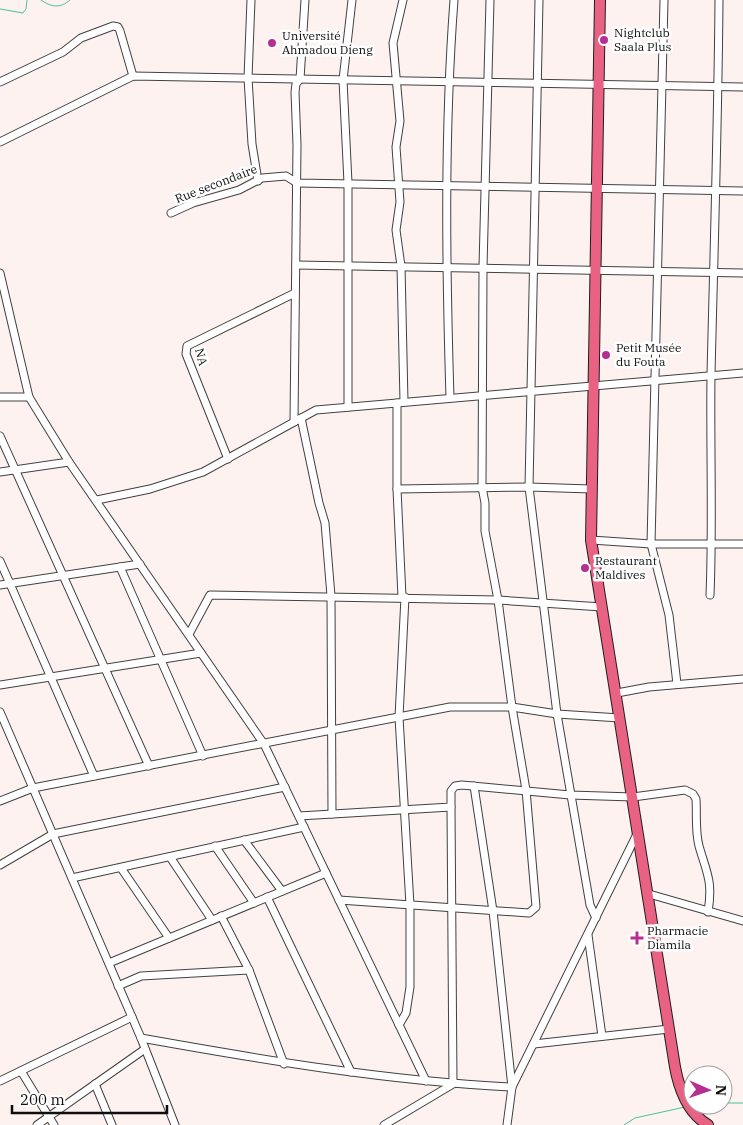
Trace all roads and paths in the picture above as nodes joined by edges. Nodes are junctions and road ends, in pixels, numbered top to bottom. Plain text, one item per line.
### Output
1 (251, 0) edge
2 (305, 0) edge
3 (352, 0) edge
4 (403, 0) edge
5 (454, 0) edge
6 (490, 0) edge
7 (539, 0) edge
8 (600, 0) edge
9 (664, 0) edge
10 (719, 0) edge
11 (133, 76) junction
12 (248, 78) junction
13 (300, 79) junction
14 (343, 80) junction
15 (395, 81) junction
16 (0, 82) edge
17 (448, 82) junction
18 (489, 83) junction
19 (598, 83) junction
20 (538, 84) junction
21 (662, 86) junction
22 (718, 87) junction
23 (743, 87) edge
24 (0, 142) edge
25 (258, 181) junction
26 (297, 182) junction
27 (348, 183) junction
28 (400, 184) junction
29 (446, 185) junction
30 (485, 186) junction
31 (534, 186) junction
32 (596, 188) junction
33 (660, 188) junction
34 (717, 190) junction
35 (743, 190) edge
36 (171, 213) dead end
37 (296, 265) junction
38 (349, 265) junction
39 (401, 266) junction
40 (446, 267) junction
41 (483, 267) junction
42 (532, 268) junction
43 (595, 269) junction
44 (658, 272) junction
45 (0, 273) edge
46 (715, 273) junction
47 (743, 273) edge
48 (1, 286) edge
49 (295, 293) junction
50 (743, 373) edge
51 (711, 376) junction
52 (656, 381) junction
53 (593, 386) junction
54 (530, 391) junction
55 (481, 395) junction
56 (29, 396) junction
57 (0, 397) edge
58 (450, 398) junction
59 (400, 403) junction
60 (348, 407) junction
61 (297, 420) junction
62 (0, 436) edge
63 (228, 459) junction
64 (69, 462) junction
65 (15, 469) junction
66 (0, 472) edge
67 (529, 486) junction
68 (482, 487) junction
69 (397, 489) junction
70 (591, 489) junction
71 (97, 500) junction
72 (591, 540) junction
73 (651, 544) junction
74 (712, 544) junction
75 (743, 544) edge
76 (0, 561) edge
77 (140, 564) junction
78 (120, 567) junction
79 (63, 575) junction
80 (10, 583) junction
81 (0, 585) edge
82 (710, 595) dead end
83 (331, 596) junction
84 (404, 597) junction
85 (498, 600) junction
86 (544, 604) junction
87 (602, 608) junction
88 (189, 634) junction
89 (202, 653) junction
90 (161, 660) junction
91 (105, 669) junction
92 (51, 678) junction
93 (743, 679) edge
94 (677, 684) junction
95 (0, 685) edge
96 (617, 693) junction
97 (512, 707) junction
98 (0, 712) edge
99 (558, 714) junction
100 (399, 717) junction
101 (620, 718) junction
102 (332, 731) junction
103 (264, 744) junction
104 (204, 756) junction
105 (148, 766) junction
106 (94, 776) junction
107 (474, 786) junction
108 (285, 787) junction
109 (33, 788) junction
110 (526, 790) junction
111 (570, 795) junction
112 (633, 797) junction
113 (0, 801) edge
114 (452, 807) junction
115 (405, 810) junction
116 (332, 814) junction
117 (298, 816) junction
118 (304, 827) junction
119 (638, 832) junction
120 (52, 834) junction
121 (244, 840) junction
122 (215, 846) junction
123 (170, 857) junction
124 (0, 865) edge
125 (121, 868) junction
126 (326, 873) junction
127 (72, 878) junction
128 (282, 891) junction
129 (649, 894) junction
130 (267, 897) junction
131 (339, 900) junction
132 (254, 903) junction
133 (410, 905) junction
134 (450, 908) junction
135 (493, 911) junction
136 (708, 912) junction
137 (221, 916) junction
138 (596, 918) junction
139 (212, 920) junction
140 (743, 921) edge
141 (588, 935) junction
142 (169, 938) junction
143 (109, 963) junction
144 (249, 970) junction
145 (118, 986) junction
146 (132, 1017) junction
147 (399, 1025) junction
148 (669, 1029) junction
149 (602, 1036) junction
150 (141, 1038) junction
151 (534, 1044) junction
152 (145, 1049) junction
153 (284, 1064) junction
154 (21, 1071) junction
155 (351, 1072) junction
156 (426, 1081) junction
157 (0, 1082) edge
158 (95, 1084) junction
159 (453, 1084) junction
160 (512, 1087) junction
161 (50, 1116) junction
162 (706, 1124) edge
163 (37, 1125) edge
164 (54, 1125) edge
165 (112, 1125) edge
166 (175, 1125) edge
167 (384, 1125) edge
168 (507, 1125) edge

1 - 12 street
2 - 13 street
3 - 14 street
4 - 15 street
5 - 17 street
6 - 18 street
7 - 20 street
8 - 19 highway
9 - 21 street
10 - 22 street
11 - 12 street
11 - 16 street
11 - 24 street
12 - 13 street
12 - 25 street
13 - 14 street
13 - 26 street
14 - 15 street
14 - 27 street
15 - 17 street
15 - 28 street
17 - 18 street
17 - 29 street
18 - 20 street
18 - 30 street
19 - 20 street
19 - 21 street
19 - 32 highway
20 - 31 street
21 - 22 street
21 - 33 street
22 - 23 street
22 - 34 street
25 - 26 street, Rue secondaire
25 - 36 street, Rue secondaire
26 - 27 street, Rue secondaire
26 - 37 street
27 - 28 street, Rue secondaire
27 - 38 street
28 - 29 street, Rue secondaire
28 - 39 street
29 - 30 street, Rue secondaire
29 - 40 street
30 - 31 street, Rue secondaire
30 - 41 street
31 - 32 street, Rue secondaire
31 - 42 street
32 - 33 street, Rue secondaire
32 - 43 highway
33 - 34 street, Rue secondaire
33 - 44 street
34 - 35 street, Rue secondaire
34 - 46 street
37 - 38 street
37 - 49 street
38 - 39 street
38 - 60 street
39 - 40 street
39 - 59 street
40 - 41 street
40 - 58 street
41 - 42 street
41 - 55 street
42 - 43 street
42 - 54 street
43 - 44 street
43 - 53 highway
44 - 46 street
44 - 52 street
45 - 48 street
46 - 47 street
46 - 51 street
48 - 56 street
49 - 61 street
49 - 63 street, NA
50 - 51 street
51 - 52 street
51 - 74 street
52 - 53 street
52 - 73 street
53 - 54 street
53 - 70 highway
54 - 55 street
54 - 67 street
55 - 58 street
55 - 68 street
56 - 57 street
56 - 64 street
58 - 59 street
59 - 60 street
59 - 69 street
60 - 61 street
61 - 63 street
61 - 83 street
62 - 65 street
63 - 71 street
64 - 65 street
64 - 71 street
65 - 66 street
65 - 79 street
67 - 68 street
67 - 70 street
67 - 86 street
68 - 69 street
68 - 85 street
69 - 84 street
70 - 72 highway
71 - 77 street
72 - 73 street
72 - 87 highway
73 - 74 street
73 - 94 street
74 - 75 street
74 - 82 street
76 - 80 street
77 - 78 street
77 - 88 street
78 - 79 street
78 - 90 street
79 - 80 street
79 - 91 street
80 - 81 street
80 - 92 street
83 - 84 street
83 - 88 street
83 - 102 street
84 - 85 street
84 - 100 street
85 - 86 street
85 - 97 street
86 - 87 street
86 - 99 street
87 - 96 highway
88 - 89 street
89 - 90 street
89 - 103 street
90 - 91 street
90 - 104 street
91 - 92 street
91 - 105 street
92 - 95 street
92 - 106 street
93 - 94 street
94 - 96 street
96 - 101 highway
97 - 99 street
97 - 100 street
97 - 110 street
98 - 109 street
99 - 101 street
99 - 111 street
100 - 102 street
100 - 115 street
101 - 112 highway
102 - 103 street
102 - 116 street
103 - 104 street
103 - 108 street
104 - 105 street
105 - 106 street
106 - 109 street
107 - 110 street
107 - 114 street
107 - 135 street
108 - 117 street
108 - 120 street
109 - 113 street
109 - 120 street
110 - 111 street
110 - 135 street
111 - 112 street
111 - 138 street
112 - 119 highway
112 - 136 street
114 - 115 street
114 - 134 street
115 - 116 street
115 - 133 street
116 - 117 street
117 - 118 street
118 - 121 street
118 - 126 street
119 - 129 highway
119 - 138 street
120 - 124 street
120 - 127 street
121 - 122 street
121 - 128 street
122 - 123 street
122 - 132 street
123 - 125 street
123 - 139 street
125 - 127 street
125 - 142 street
126 - 128 street
126 - 131 street
127 - 143 street
128 - 130 street
129 - 136 street
129 - 148 highway
130 - 132 street
130 - 155 street
131 - 133 street
131 - 147 street
132 - 137 street
133 - 134 street
133 - 147 street
134 - 135 street
134 - 159 street
135 - 160 street
136 - 140 street
137 - 139 street
137 - 144 street
138 - 141 street
139 - 142 street
141 - 149 street
141 - 151 street
142 - 143 street
143 - 145 street
144 - 145 street
144 - 153 street
145 - 146 street
146 - 150 street
146 - 154 street
147 - 156 street
148 - 149 street
148 - 162 highway
149 - 151 street
150 - 152 street
150 - 153 street
151 - 160 street
152 - 158 street
152 - 166 street
153 - 155 street
154 - 157 street
154 - 161 street
155 - 156 street
156 - 159 street
158 - 161 street
158 - 165 street
159 - 160 street
159 - 167 street
160 - 168 street
161 - 163 street
161 - 164 street

